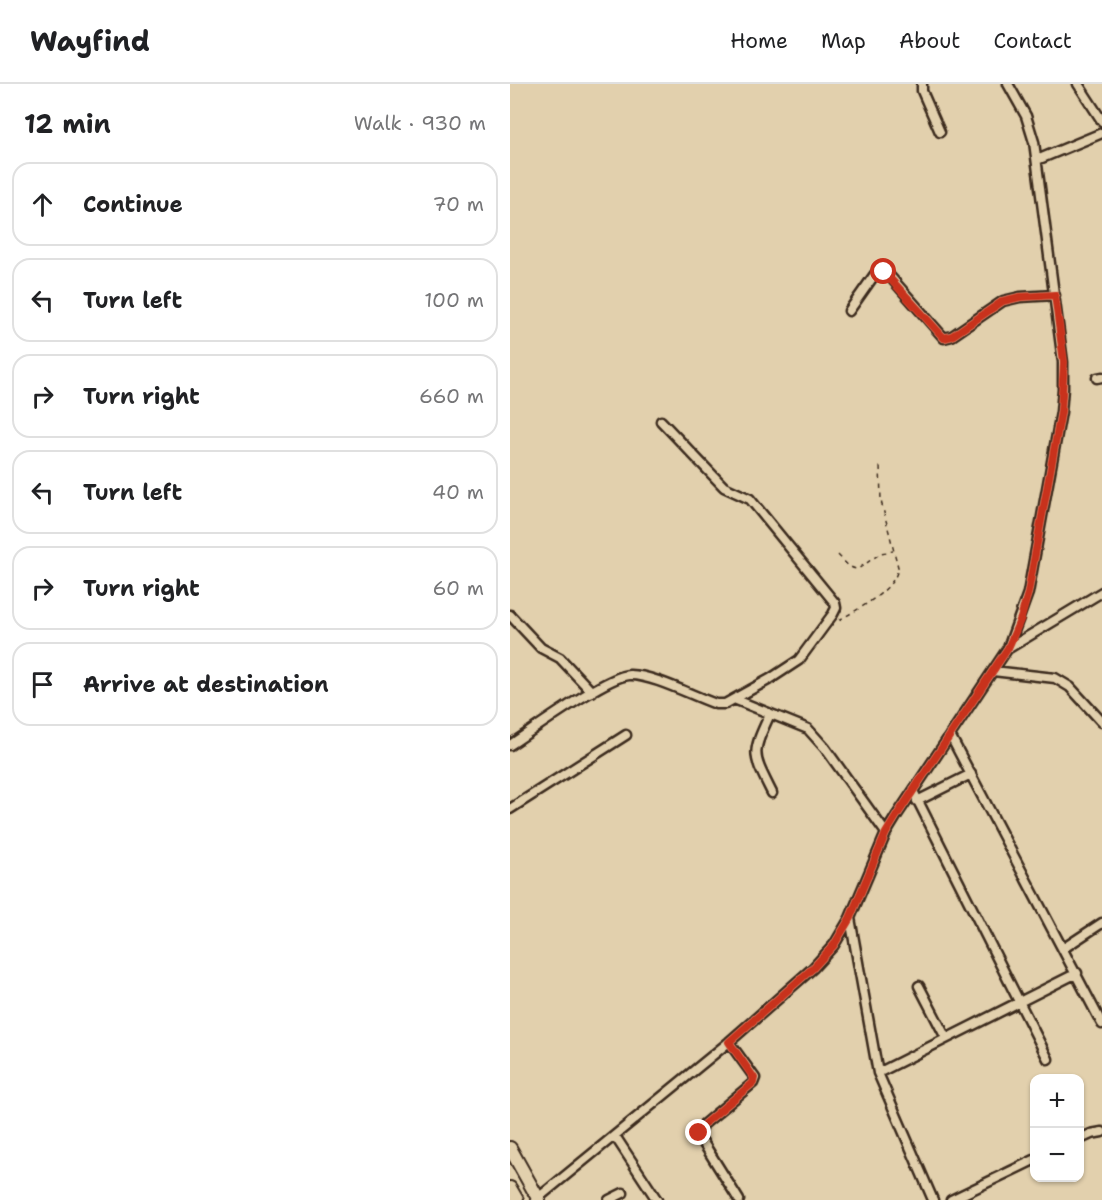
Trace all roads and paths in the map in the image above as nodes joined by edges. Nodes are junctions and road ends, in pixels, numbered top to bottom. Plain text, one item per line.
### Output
1 (922, 84) edge
2 (1008, 84) edge
3 (1078, 84) edge
4 (1102, 121) edge
5 (940, 132) dead end
6 (1102, 133) edge
7 (1037, 160) junction
8 (1055, 295) junction
9 (849, 311) dead end
10 (661, 421) dead end
11 (880, 465) dead end
12 (893, 550) junction
13 (838, 555) dead end
14 (1102, 592) edge
15 (510, 615) edge
16 (837, 621) dead end
17 (1008, 648) junction
18 (993, 671) junction
19 (592, 692) junction
20 (734, 699) junction
21 (770, 714) junction
22 (1102, 722) edge
23 (626, 735) dead end
24 (950, 735) junction
25 (510, 745) edge
26 (971, 774) junction
27 (913, 791) junction
28 (772, 793) dead end
29 (917, 801) junction
30 (510, 809) edge
31 (886, 833) junction
32 (850, 918) junction
33 (1102, 923) edge
34 (1064, 948) junction
35 (1077, 973) junction
36 (920, 986) dead end
37 (1019, 1002) junction
38 (1102, 1024) edge
39 (946, 1038) junction
40 (729, 1042) junction
41 (1048, 1059) dead end
42 (878, 1072) junction
43 (1102, 1132) edge
44 (615, 1136) junction
45 (1084, 1137) edge
46 (510, 1148) edge
47 (1030, 1162) edge
48 (510, 1188) edge
49 (623, 1193) dead end
50 (538, 1199) edge
51 (517, 1200) edge
52 (609, 1200) edge
53 (657, 1200) edge
54 (740, 1200) edge
55 (933, 1200) edge
56 (951, 1200) edge

1 - 5 street
2 - 7 street
3 - 4 street
6 - 7 street
7 - 8 street
8 - 9 street
8 - 17 street
10 - 20 street
11 - 12 path
12 - 13 path
12 - 16 path
14 - 17 street
15 - 19 street
17 - 18 street
18 - 22 street
18 - 24 street
19 - 20 street
19 - 25 street
20 - 21 street
21 - 28 street
21 - 31 street
23 - 30 street
24 - 26 street
24 - 27 street
26 - 29 street
26 - 34 street
27 - 29 street
27 - 31 street
29 - 37 street
31 - 32 street
32 - 40 street
32 - 42 street
33 - 34 street
34 - 35 street
35 - 37 street
35 - 38 street
36 - 39 street
37 - 39 street
37 - 41 street
39 - 42 street
40 - 44 street
40 - 54 street
42 - 55 street
43 - 45 street
44 - 50 street
44 - 53 street
46 - 50 highway
47 - 56 street
48 - 51 highway
49 - 52 street

